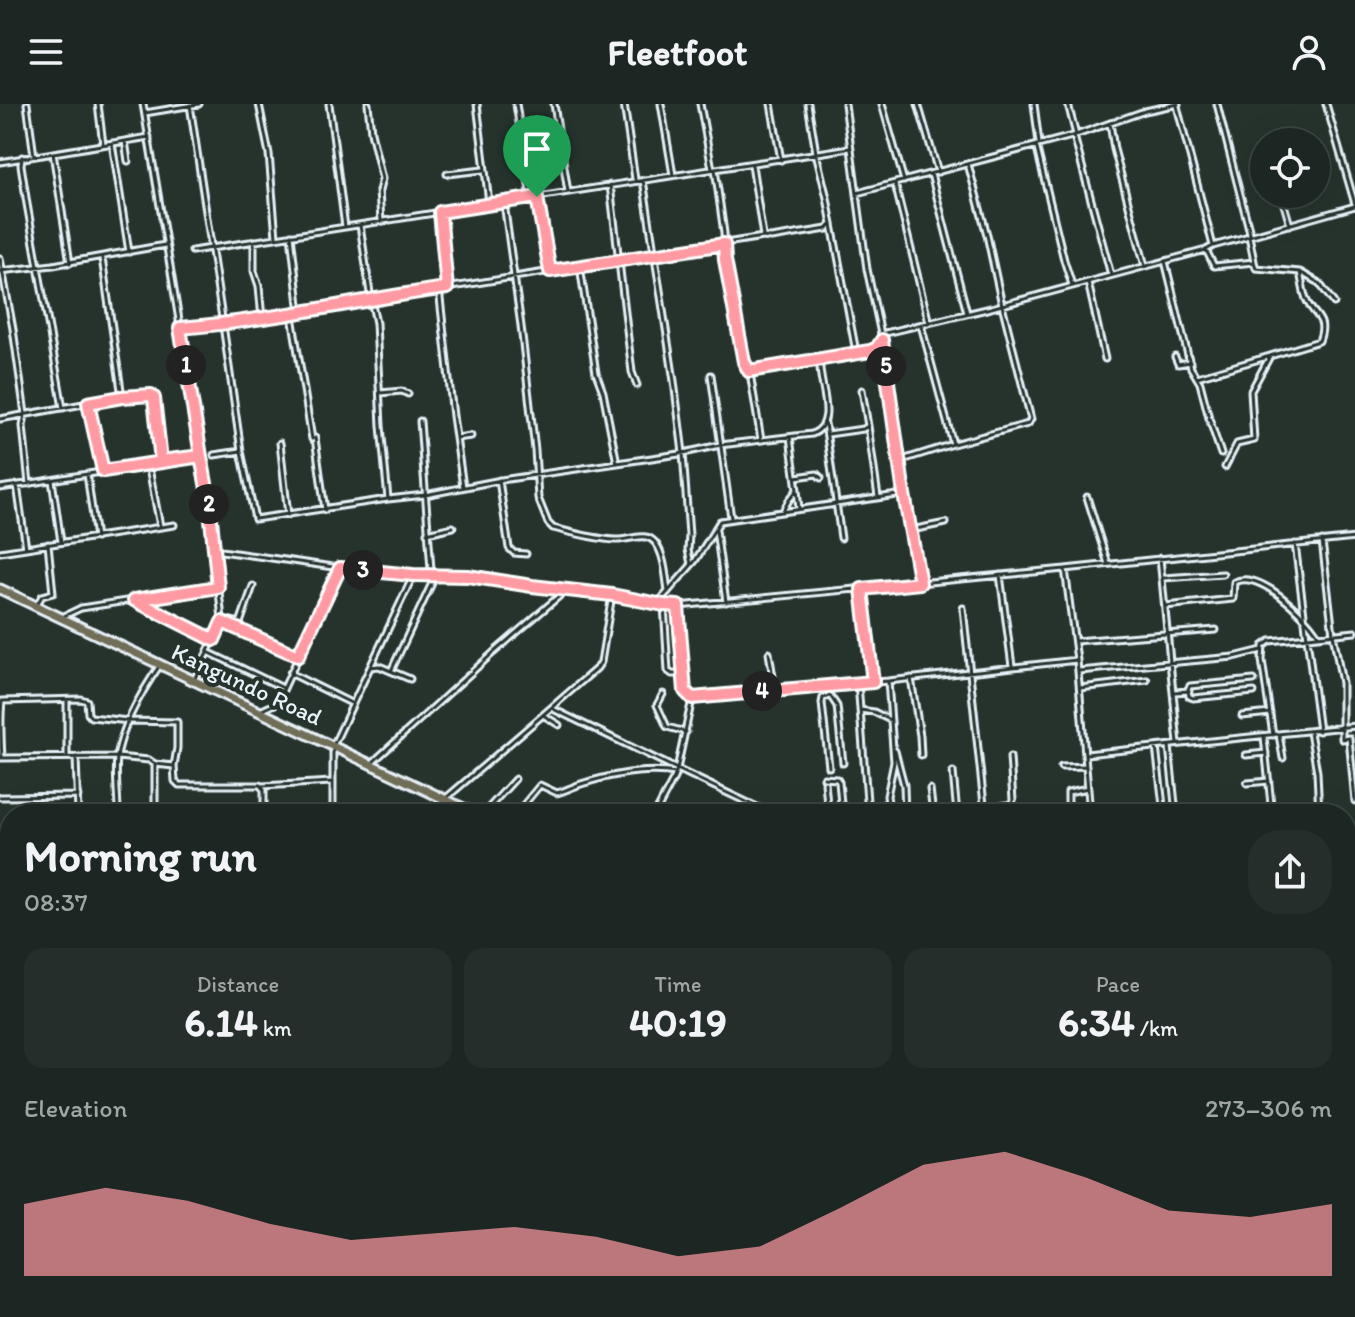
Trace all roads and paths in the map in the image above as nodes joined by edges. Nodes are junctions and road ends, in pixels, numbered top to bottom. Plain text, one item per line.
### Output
1 (27, 104) edge
2 (98, 104) edge
3 (143, 104) edge
4 (199, 104) edge
5 (259, 104) edge
6 (329, 104) edge
7 (368, 104) edge
8 (477, 104) edge
9 (516, 104) edge
10 (554, 104) edge
11 (624, 104) edge
12 (661, 104) edge
13 (700, 104) edge
14 (771, 104) edge
15 (808, 104) edge
16 (845, 104) edge
17 (882, 104) edge
18 (918, 104) edge
19 (1034, 104) edge
20 (1068, 104) edge
21 (1143, 104) edge
22 (1177, 104) edge
23 (1217, 104) edge
24 (1326, 104) edge
25 (190, 105) edge
26 (1145, 111) junction
27 (145, 113) junction
28 (1110, 123) junction
29 (1075, 135) junction
30 (149, 137) junction
31 (125, 141) junction
32 (112, 143) junction
33 (103, 145) junction
34 (1037, 145) junction
35 (850, 148) junction
36 (53, 153) junction
37 (816, 153) junction
38 (34, 156) junction
39 (22, 157) junction
40 (781, 160) junction
41 (128, 161) dead end
42 (0, 162) edge
43 (968, 164) junction
44 (752, 165) junction
45 (714, 168) junction
46 (485, 170) junction
47 (938, 172) junction
48 (447, 174) dead end
49 (931, 174) junction
50 (673, 175) junction
51 (643, 180) junction
52 (635, 181) junction
53 (904, 181) junction
54 (895, 184) junction
55 (610, 185) junction
56 (568, 192) junction
57 (857, 193) junction
58 (537, 197) junction
59 (531, 198) junction
60 (504, 203) junction
61 (489, 205) junction
62 (1355, 205) edge
63 (1285, 208) edge
64 (440, 212) junction
65 (381, 221) junction
66 (832, 224) junction
67 (360, 225) junction
68 (1290, 225) junction
69 (345, 227) junction
70 (291, 235) junction
71 (1249, 236) junction
72 (276, 237) junction
73 (763, 237) junction
74 (254, 241) junction
75 (724, 244) junction
76 (165, 245) junction
77 (1213, 246) junction
78 (212, 248) junction
79 (1206, 250) junction
80 (192, 251) dead end
81 (129, 252) junction
82 (653, 255) junction
83 (101, 257) junction
84 (0, 258) edge
85 (619, 260) junction
86 (1165, 261) junction
87 (1254, 262) junction
88 (70, 263) junction
89 (580, 266) junction
90 (1145, 266) junction
91 (37, 267) junction
92 (1, 271) edge
93 (550, 271) junction
94 (1300, 272) junction
95 (1111, 275) junction
96 (514, 278) junction
97 (1088, 282) junction
98 (1073, 286) junction
99 (447, 288) junction
100 (439, 289) junction
101 (371, 300) junction
102 (1334, 303) dead end
103 (1002, 305) junction
104 (300, 313) junction
105 (967, 314) junction
106 (291, 315) junction
107 (262, 319) junction
108 (929, 323) junction
109 (223, 325) junction
110 (921, 325) junction
111 (180, 328) junction
112 (881, 334) junction
113 (882, 340) junction
114 (856, 353) junction
115 (1270, 356) junction
116 (1175, 357) dead end
117 (1105, 359) dead end
118 (820, 360) junction
119 (1190, 362) junction
120 (749, 371) junction
121 (711, 375) dead end
122 (1197, 377) junction
123 (637, 385) dead end
124 (862, 390) dead end
125 (380, 393) junction
126 (408, 394) dead end
127 (122, 397) junction
128 (88, 403) junction
129 (63, 408) junction
130 (25, 414) junction
131 (0, 419) edge
132 (420, 421) dead end
133 (825, 422) junction
134 (868, 426) junction
135 (828, 434) junction
136 (471, 436) dead end
137 (790, 437) junction
138 (456, 438) junction
139 (761, 440) junction
140 (280, 443) dead end
141 (953, 444) junction
142 (720, 445) junction
143 (241, 451) junction
144 (683, 453) junction
145 (1221, 454) dead end
146 (214, 455) dead end
147 (201, 456) junction
148 (161, 461) junction
149 (899, 461) junction
150 (148, 463) junction
151 (617, 463) junction
152 (1225, 467) dead end
153 (103, 471) junction
154 (87, 474) junction
155 (536, 475) junction
156 (796, 477) junction
157 (821, 478) dead end
158 (52, 480) junction
159 (499, 480) junction
160 (29, 484) junction
161 (17, 485) junction
162 (463, 487) junction
163 (0, 488) edge
164 (797, 490) junction
165 (904, 494) junction
166 (425, 495) junction
167 (1087, 497) dead end
168 (878, 498) junction
169 (388, 499) junction
170 (835, 504) junction
171 (799, 509) junction
172 (325, 510) junction
173 (783, 511) junction
174 (288, 515) junction
175 (731, 518) junction
176 (946, 523) dead end
177 (174, 525) dead end
178 (160, 526) junction
179 (453, 527) dead end
180 (716, 527) junction
181 (911, 530) junction
182 (427, 533) junction
183 (96, 538) junction
184 (841, 538) dead end
185 (1355, 538) edge
186 (1322, 541) junction
187 (61, 542) junction
188 (48, 544) junction
189 (1295, 544) junction
190 (26, 548) junction
191 (215, 550) junction
192 (0, 552) edge
193 (526, 554) dead end
194 (1160, 558) junction
195 (1108, 564) junction
196 (692, 566) junction
197 (340, 568) junction
198 (1065, 569) junction
199 (1223, 574) dead end
200 (413, 575) junction
201 (431, 575) junction
202 (1000, 575) junction
203 (1162, 578) junction
204 (920, 583) junction
205 (253, 586) dead end
206 (218, 587) junction
207 (0, 589) edge
208 (862, 589) junction
209 (566, 590) junction
210 (668, 593) junction
211 (612, 595) junction
212 (134, 600) junction
213 (726, 602) junction
214 (657, 604) junction
215 (664, 605) junction
216 (36, 606) junction
217 (678, 606) junction
218 (1165, 606) junction
219 (963, 608) dead end
220 (61, 618) junction
221 (1304, 619) junction
222 (222, 620) junction
223 (1216, 630) dead end
224 (1355, 632) edge
225 (1168, 634) junction
226 (1333, 634) junction
227 (1318, 635) junction
228 (1307, 636) junction
229 (214, 640) junction
230 (1075, 641) junction
231 (1262, 650) junction
232 (208, 652) junction
233 (769, 653) dead end
234 (298, 656) junction
235 (1077, 660) junction
236 (1171, 664) junction
237 (160, 665) junction
238 (1012, 666) junction
239 (370, 667) junction
240 (391, 671) junction
241 (971, 671) junction
242 (1078, 671) junction
243 (290, 673) junction
244 (684, 674) junction
245 (911, 678) junction
246 (410, 679) dead end
247 (1147, 680) dead end
248 (1254, 680) dead end
249 (194, 681) junction
250 (888, 681) junction
251 (873, 682) junction
252 (858, 683) junction
253 (828, 685) junction
254 (283, 688) junction
255 (1080, 688) junction
256 (775, 690) junction
257 (1189, 691) junction
258 (1174, 692) junction
259 (1254, 692) dead end
260 (663, 694) dead end
261 (830, 696) junction
262 (692, 698) junction
263 (67, 701) junction
264 (353, 704) junction
265 (551, 708) junction
266 (860, 710) junction
267 (259, 711) junction
268 (1270, 713) junction
269 (543, 715) junction
270 (1242, 716) dead end
271 (129, 721) junction
272 (891, 721) junction
273 (559, 725) dead end
274 (1355, 726) edge
275 (1341, 729) junction
276 (1319, 731) junction
277 (686, 732) junction
278 (1310, 732) junction
279 (1279, 735) junction
280 (1273, 736) junction
281 (1264, 737) junction
282 (1178, 744) junction
283 (1169, 745) junction
284 (333, 746) junction
285 (893, 747) junction
286 (1156, 747) junction
287 (1266, 753) junction
288 (1086, 754) junction
289 (921, 755) dead end
290 (1246, 755) dead end
291 (76, 757) junction
292 (117, 757) junction
293 (1010, 757) dead end
294 (1, 758) edge
295 (67, 758) junction
296 (1283, 758) dead end
297 (843, 763) dead end
298 (155, 764) junction
299 (370, 765) junction
300 (174, 766) junction
301 (1086, 766) junction
302 (829, 767) dead end
303 (1061, 767) dead end
304 (677, 771) junction
305 (953, 772) dead end
306 (824, 778) dead end
307 (515, 779) dead end
308 (1269, 781) junction
309 (332, 782) junction
310 (825, 783) dead end
311 (1247, 783) dead end
312 (262, 786) junction
313 (1088, 788) junction
314 (930, 789) dead end
315 (78, 796) junction
316 (0, 797) edge
317 (445, 799) junction
318 (1355, 801) edge
319 (1068, 802) dead end
320 (888, 803) edge
321 (78, 804) edge
322 (118, 804) edge
323 (155, 804) edge
324 (264, 804) edge
325 (333, 804) edge
326 (445, 804) edge
327 (452, 804) edge
328 (492, 804) edge
329 (524, 804) edge
330 (660, 804) edge
331 (750, 804) edge
332 (827, 804) edge
333 (841, 804) edge
334 (867, 804) edge
335 (905, 804) edge
336 (932, 804) edge
337 (956, 804) edge
338 (984, 804) edge
339 (1012, 804) edge
340 (1089, 804) edge
341 (1163, 804) edge
342 (1175, 804) edge
343 (1271, 804) edge
344 (1319, 804) edge
345 (0, 942) edge
346 (0, 995) edge

1 - 38 street
2 - 33 street
3 - 27 street
4 - 25 street
5 - 72 street
6 - 69 street
7 - 65 street
8 - 46 street
9 - 59 street
10 - 56 street
11 - 52 street
12 - 50 street
13 - 45 street
14 - 40 street
15 - 37 street
16 - 35 street
17 - 53 street
18 - 47 street
19 - 34 street
20 - 29 street
21 - 26 street
22 - 26 street
22 - 77 street
23 - 71 street
24 - 62 street
25 - 27 street
25 - 78 street
26 - 28 street
27 - 30 street
28 - 29 street
28 - 90 street
29 - 34 street
29 - 95 street
30 - 31 street
30 - 76 street
31 - 32 street
31 - 41 street
32 - 33 street
32 - 81 street
33 - 36 street
34 - 43 street
34 - 98 street
35 - 37 street
35 - 57 street
36 - 38 street
36 - 88 street
37 - 40 street
37 - 66 street
38 - 39 street
39 - 42 street
39 - 91 street
40 - 44 street
43 - 47 street
43 - 103 street
44 - 45 street
44 - 73 street
45 - 50 street
45 - 75 street
46 - 48 street
46 - 61 street
47 - 49 street
49 - 53 street
49 - 105 street
50 - 51 street
51 - 52 street
51 - 82 street
52 - 55 street
53 - 54 street
54 - 57 street
54 - 108 street
55 - 56 street
55 - 85 street
56 - 58 street
57 - 112 street
58 - 59 street
58 - 93 street
59 - 60 street
60 - 61 street
60 - 96 street
61 - 64 street
62 - 68 street
63 - 68 street
64 - 65 street
64 - 99 street
65 - 67 street
66 - 73 street
66 - 114 street
67 - 69 street
67 - 101 street
68 - 71 street
69 - 70 street
70 - 72 street
70 - 104 street
71 - 77 street
71 - 87 street
72 - 74 street
73 - 75 street
74 - 78 street
74 - 107 street
75 - 82 street
75 - 120 street
76 - 81 street
76 - 111 street
77 - 79 street
78 - 80 street
78 - 109 street
79 - 86 street
79 - 87 street
81 - 83 street
82 - 85 street
82 - 144 street
83 - 88 street
83 - 127 street
84 - 92 street
85 - 89 street
85 - 123 street
86 - 90 street
86 - 119 street
87 - 94 street
88 - 91 street
89 - 93 street
89 - 151 street
90 - 95 street
91 - 92 street
91 - 129 street
92 - 130 street
93 - 96 street
94 - 102 street
94 - 115 street
95 - 97 street
96 - 99 street
96 - 155 street
97 - 98 street
97 - 117 street
98 - 103 street
99 - 100 street
100 - 101 street
100 - 138 street
101 - 104 street
101 - 125 street
103 - 105 street
103 - 141 street
104 - 106 street
105 - 108 street
106 - 107 street
106 - 172 street
107 - 109 street
108 - 110 street
109 - 111 street
109 - 143 street
110 - 112 street
110 - 141 street
111 - 147 street
112 - 113 street
113 - 114 street
113 - 149 street
114 - 118 street
115 - 122 street
115 - 152 street
116 - 119 street
118 - 120 street
118 - 133 street
119 - 122 street
120 - 139 street
121 - 142 street
122 - 145 street
124 - 134 street
125 - 126 street
125 - 169 street
127 - 128 street
127 - 148 street
128 - 129 street
128 - 153 street
129 - 130 street
130 - 131 street
130 - 160 street
132 - 166 street
133 - 135 street
133 - 137 street
134 - 135 street
134 - 168 street
135 - 170 street
136 - 138 street
137 - 139 street
137 - 156 street
138 - 162 street
139 - 142 street
140 - 174 street
141 - 149 street
142 - 144 street
142 - 175 street
143 - 146 street
143 - 174 street
144 - 151 street
144 - 196 street
147 - 148 street
147 - 191 street
148 - 150 street
149 - 165 street
150 - 153 street
150 - 178 street
151 - 155 street
153 - 154 street
154 - 158 street
154 - 183 street
155 - 159 street
155 - 210 street
156 - 157 street
156 - 164 street
158 - 160 street
158 - 187 street
159 - 162 street
159 - 193 street
160 - 161 street
161 - 163 street
161 - 190 street
162 - 166 street
164 - 171 street
164 - 173 street
165 - 168 street
165 - 181 street
166 - 169 street
166 - 182 street
167 - 195 street
168 - 170 street
169 - 172 street
170 - 171 street
170 - 184 street
171 - 173 street
172 - 174 street
173 - 175 street
175 - 180 street
176 - 181 street
177 - 178 street
178 - 183 street
179 - 182 street
180 - 196 street
180 - 213 street
181 - 204 street
182 - 201 street
183 - 187 street
185 - 186 street
186 - 189 street
186 - 226 street
187 - 188 street
188 - 190 street
188 - 216 street
189 - 194 street
189 - 221 street
190 - 192 street
191 - 197 street
191 - 206 street
194 - 195 street
194 - 203 street
195 - 198 street
196 - 210 street
197 - 200 street
197 - 234 street
198 - 202 street
198 - 230 street
199 - 203 street
200 - 201 street
200 - 239 street
201 - 209 street
201 - 240 street
202 - 204 street
202 - 238 street
203 - 218 street
204 - 208 street
205 - 222 street
206 - 212 street
206 - 222 street
207 - 216 highway, Kangundo Road
208 - 213 street
208 - 251 street
209 - 211 street
209 - 299 street
210 - 214 street
211 - 214 street
211 - 265 street
212 - 220 street
212 - 229 street
213 - 217 street
214 - 215 street
215 - 217 street
215 - 244 street
216 - 220 highway, Kangundo Road
217 - 244 street
218 - 221 street
218 - 225 street
219 - 241 street
220 - 237 highway, Kangundo Road
221 - 227 street
221 - 228 street
222 - 229 street
222 - 234 street
223 - 225 street
224 - 226 street
225 - 230 street
225 - 236 street
226 - 227 street
226 - 275 street
227 - 228 street
228 - 231 street
228 - 276 street
229 - 232 street
230 - 235 street
231 - 236 street
231 - 268 street
232 - 249 street
232 - 254 street
233 - 256 street
234 - 243 street
235 - 238 street
235 - 242 street
236 - 242 street
236 - 258 street
237 - 249 highway, Kangundo Road
237 - 271 street
238 - 241 street
239 - 240 street
239 - 264 street
240 - 246 street
241 - 245 street
241 - 338 street
242 - 255 street
243 - 254 street
243 - 264 street
244 - 262 street
245 - 250 street
245 - 289 street
247 - 255 street
248 - 257 street
249 - 267 highway, Kangundo Road
250 - 251 street
250 - 272 street
251 - 252 street
252 - 253 street
252 - 266 street
253 - 256 street
253 - 261 street
254 - 267 street
255 - 288 street
256 - 262 street
257 - 258 street
257 - 259 street
258 - 282 street
260 - 277 street
261 - 297 street
261 - 302 street
262 - 277 street
263 - 271 street
263 - 294 street
263 - 295 street
264 - 284 street
265 - 269 street
265 - 304 street
266 - 272 street
266 - 334 street
267 - 284 highway, Kangundo Road
268 - 270 street
268 - 280 street
269 - 273 street
269 - 317 street
271 - 292 street
271 - 300 street
272 - 285 street
274 - 275 street
275 - 276 street
275 - 318 street
276 - 278 street
277 - 304 street
278 - 279 street
278 - 344 street
279 - 280 street
279 - 296 street
280 - 281 street
281 - 282 street
281 - 287 street
282 - 283 street
283 - 286 street
283 - 342 street
284 - 299 highway, Kangundo Road
284 - 309 street
285 - 320 street
285 - 335 street
286 - 288 street
286 - 341 street
287 - 290 street
287 - 308 street
288 - 301 street
291 - 292 street
291 - 295 street
291 - 315 street
292 - 298 street
292 - 322 street
293 - 339 street
294 - 295 street
298 - 300 street
298 - 323 street
299 - 317 highway, Kangundo Road
300 - 312 street
301 - 303 street
301 - 313 street
304 - 329 street
304 - 330 street
304 - 331 street
305 - 337 street
306 - 333 street
307 - 328 street
308 - 311 street
308 - 343 street
309 - 312 street
309 - 325 street
310 - 332 street
312 - 324 street
313 - 319 street
313 - 340 street
314 - 336 street
315 - 316 street
315 - 321 street
317 - 326 street
317 - 327 highway, Kangundo Road
345 - 346 street

